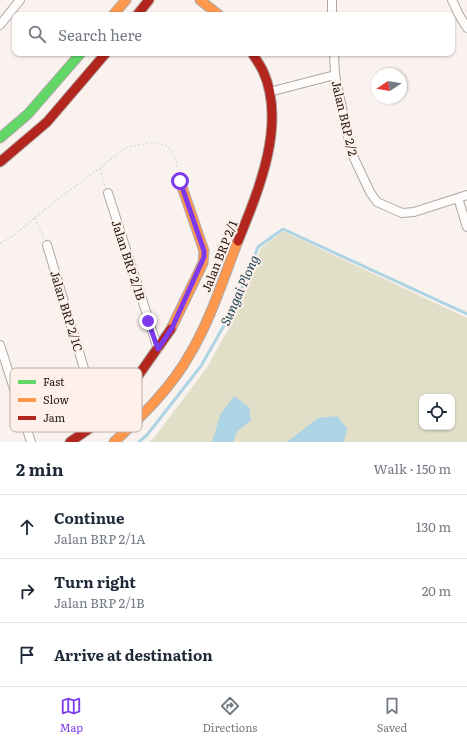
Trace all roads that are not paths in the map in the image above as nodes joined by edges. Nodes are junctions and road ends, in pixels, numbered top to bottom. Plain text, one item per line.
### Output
1 (20, 0) edge
2 (126, 0) edge
3 (149, 0) edge
4 (200, 0) edge
5 (332, 0) edge
6 (452, 0) edge
7 (116, 12) edge
8 (139, 12) edge
9 (215, 12) edge
10 (332, 12) edge
11 (0, 26) edge
12 (467, 28) edge
13 (78, 56) edge
14 (103, 56) edge
15 (254, 56) edge
16 (334, 56) edge
17 (335, 75) junction
18 (269, 92) junction
19 (0, 138) edge
20 (0, 162) edge
21 (180, 181) road end
22 (108, 193) road end
23 (467, 195) edge
24 (458, 198) junction
25 (467, 227) edge
26 (47, 246) road end
27 (0, 345) edge
28 (158, 349) junction
29 (84, 368) edge
30 (142, 371) edge
31 (10, 376) edge
32 (142, 415) edge
33 (28, 432) edge
34 (85, 432) edge
35 (126, 432) edge
36 (31, 442) edge
37 (70, 442) edge
38 (114, 442) edge

1 - 11 street
2 - 7 street
3 - 8 street
4 - 9 street
5 - 10 street
6 - 12 street
13 - 19 street
14 - 20 street
15 - 18 street, Jalan BRP 2/1
16 - 17 street, Jalan BRP 2/2
17 - 18 street
17 - 24 street, Jalan BRP 2/2
18 - 32 street, Jalan BRP 2/1
21 - 28 street
22 - 28 street, Jalan BRP 2/1B
23 - 24 street, Jalan BRP 2/2
24 - 25 street
26 - 29 street, Jalan BRP 2/1C
27 - 31 street
28 - 30 street
33 - 36 street
34 - 37 street
35 - 38 street, Jalan BRP 2/1

